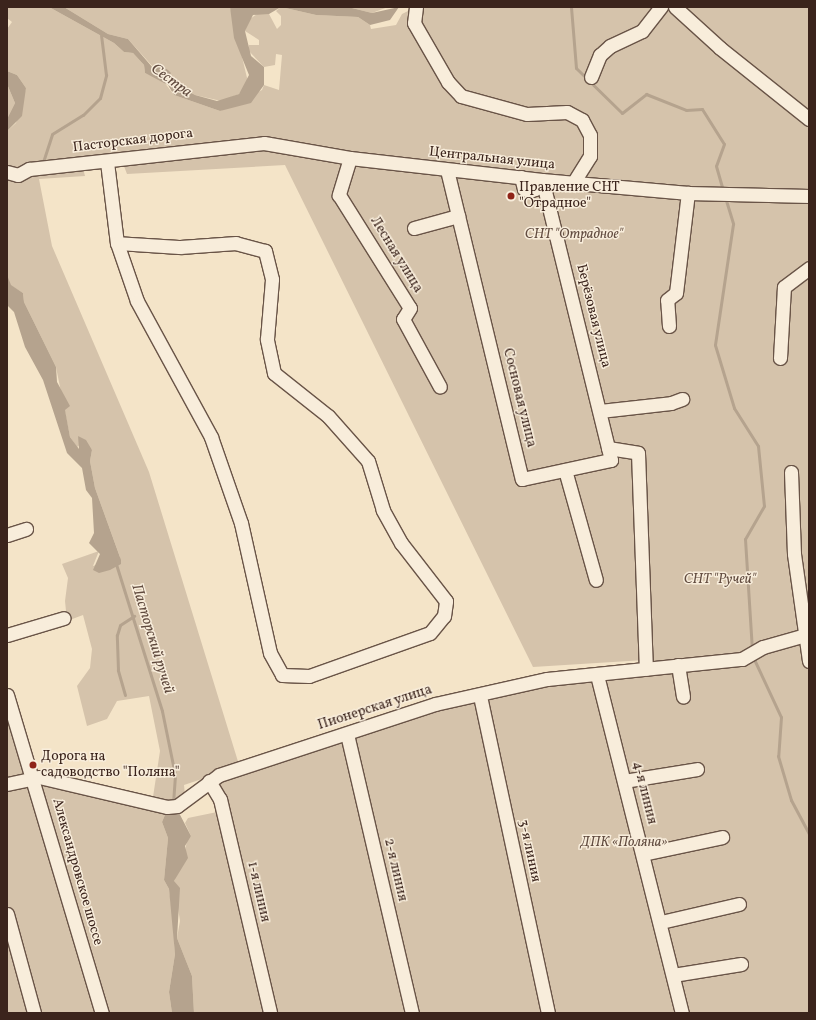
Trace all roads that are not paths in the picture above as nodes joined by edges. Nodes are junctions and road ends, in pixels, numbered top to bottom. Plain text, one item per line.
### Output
1 (416, 7) edge
2 (661, 7) edge
3 (684, 9) edge
4 (591, 77) dead end
5 (809, 119) edge
6 (264, 143) joint
7 (350, 158) junction
8 (108, 162) junction
9 (447, 170) junction
10 (7, 172) edge
11 (541, 180) junction
12 (573, 183) junction
13 (688, 193) junction
14 (809, 196) edge
15 (458, 216) junction
16 (414, 228) dead end
17 (117, 243) junction
18 (809, 268) edge
19 (669, 326) dead end
20 (780, 358) dead end
21 (440, 387) dead end
22 (682, 399) dead end
23 (600, 410) junction
24 (610, 454) junction
25 (565, 470) junction
26 (791, 472) dead end
27 (26, 529) dead end
28 (7, 535) edge
29 (596, 580) dead end
30 (64, 618) dead end
31 (805, 635) junction
32 (7, 636) edge
33 (809, 662) edge
34 (678, 665) junction
35 (646, 669) junction
36 (597, 675) junction
37 (7, 695) edge
38 (480, 696) junction
39 (683, 697) dead end
40 (348, 734) junction
41 (697, 769) dead end
42 (32, 777) junction
43 (208, 780) junction
44 (624, 781) junction
45 (7, 784) edge
46 (722, 837) dead end
47 (643, 854) junction
48 (739, 904) dead end
49 (7, 914) edge
50 (661, 922) junction
51 (741, 964) dead end
52 (673, 975) junction
53 (34, 1013) edge
54 (102, 1013) edge
55 (270, 1013) edge
56 (412, 1013) edge
57 (548, 1013) edge
58 (682, 1013) edge

1 - 12 street
2 - 4 street
3 - 5 street
6 - 7 street, Центральная улица
6 - 8 street, Пасторская дорога
7 - 9 street, Центральная улица
7 - 21 street, Лесная улица
8 - 10 street, Пасторская дорога
8 - 17 street
9 - 11 street, Центральная улица
9 - 15 street, Сосновая улица
11 - 12 street, Центральная улица
11 - 23 street, Берёзовая улица
12 - 13 street, Центральная улица
13 - 14 street, Центральная улица
13 - 19 street
15 - 16 street
15 - 25 street, Сосновая улица
17 - 17 street
18 - 20 street
22 - 23 street
23 - 24 street, Берёзовая улица
24 - 25 street
24 - 35 street
25 - 29 street
26 - 31 street
27 - 28 street
30 - 32 street
31 - 33 street
31 - 34 street, Пионерская улица
34 - 35 street, Пионерская улица
34 - 39 street
35 - 36 street, Пионерская улица
36 - 38 street, Пионерская улица
36 - 44 street, 4-я линия
37 - 42 street, Александровское шоссе
38 - 40 street, Пионерская улица
38 - 57 street, 3-я линия
40 - 43 street, Пионерская улица
40 - 56 street, 2-я линия
41 - 44 street
42 - 43 street, Пионерская улица
42 - 45 street
42 - 54 street, Александровское шоссе
43 - 55 street, 1-я линия
44 - 47 street, 4-я линия
46 - 47 street
47 - 50 street, 4-я линия
48 - 50 street
49 - 53 street
50 - 52 street, 4-я линия
51 - 52 street
52 - 58 street, 4-я линия

